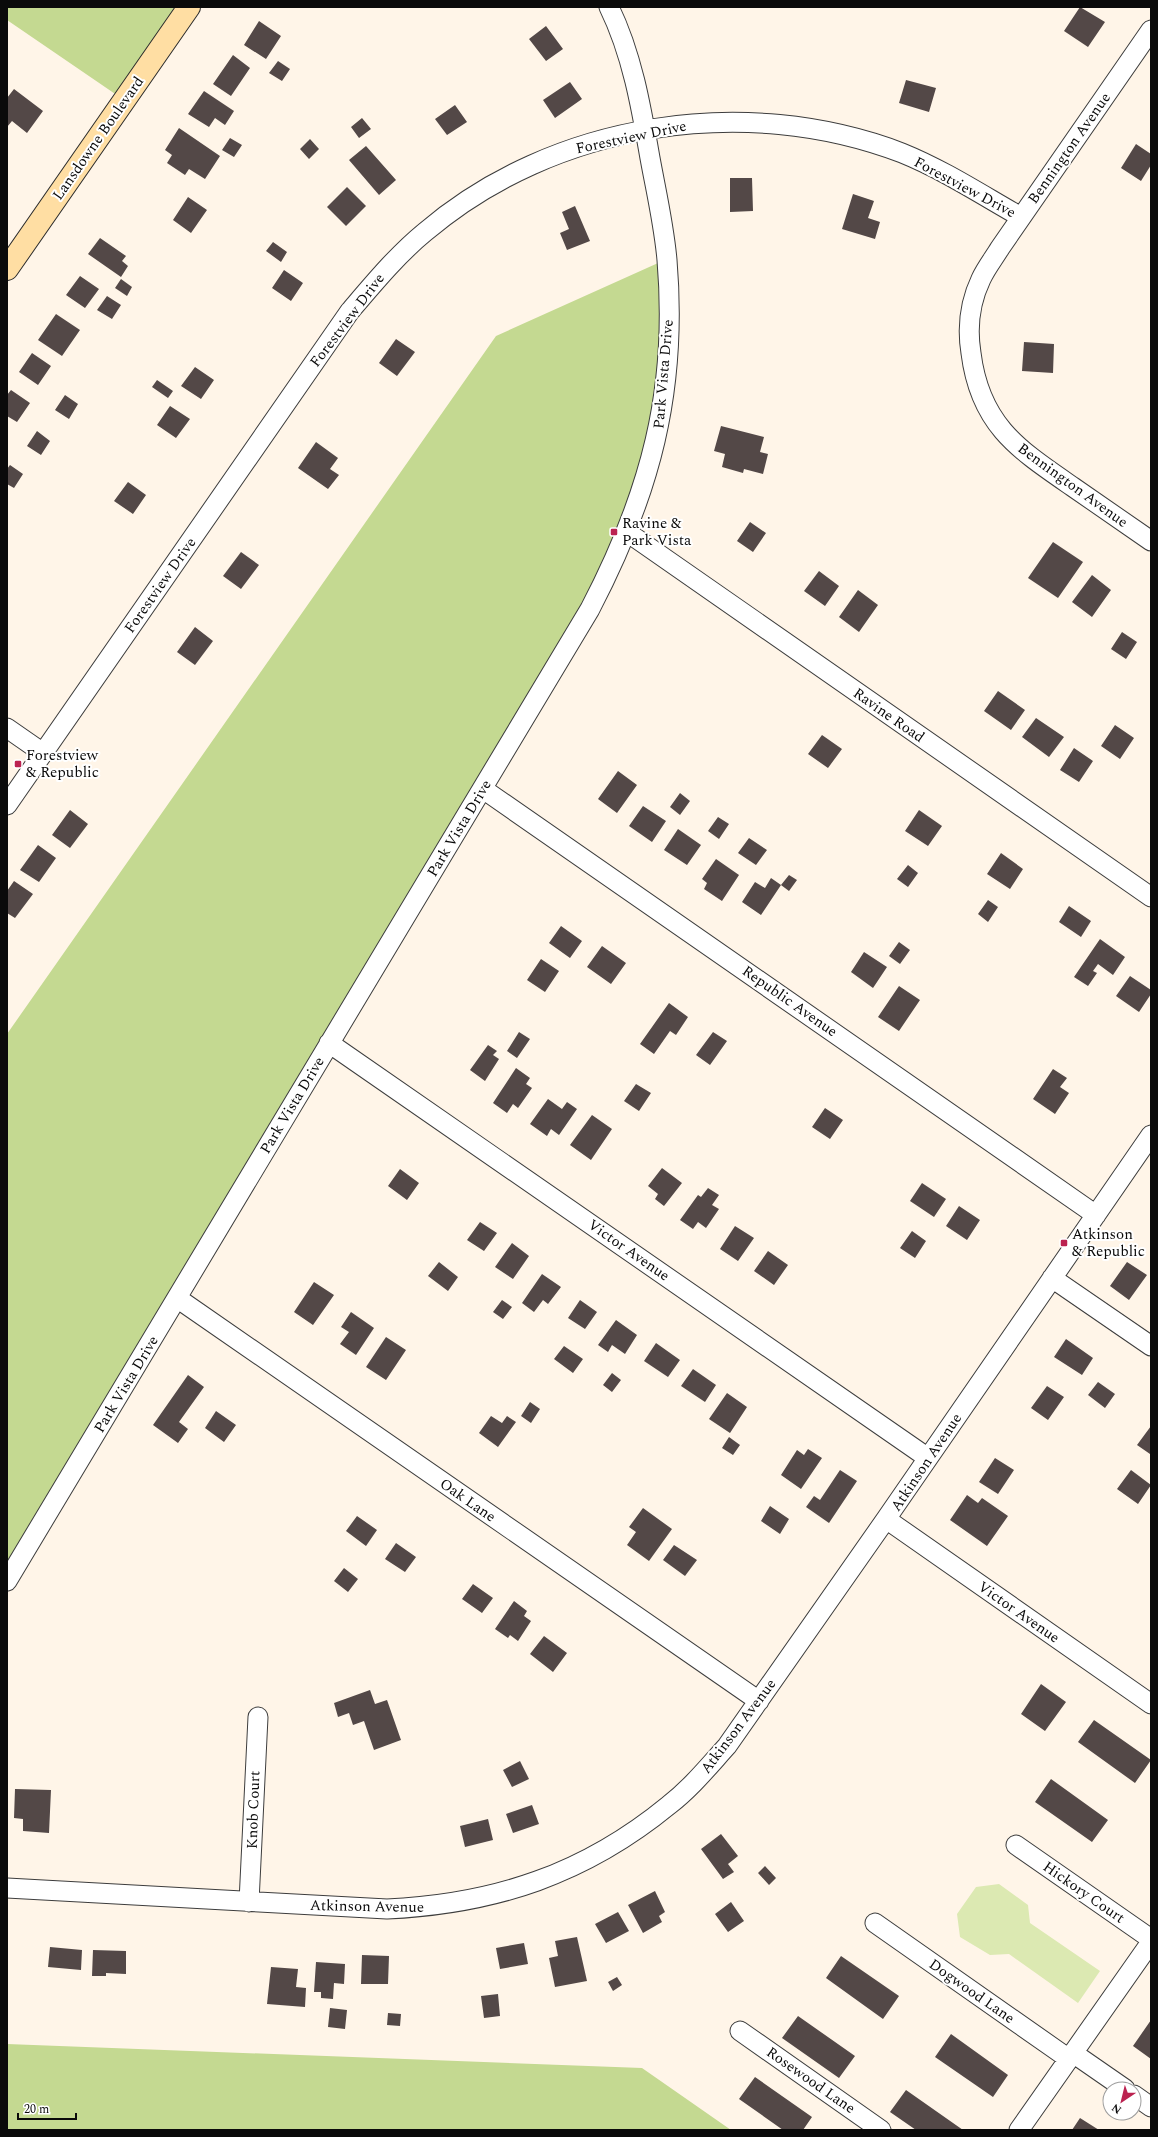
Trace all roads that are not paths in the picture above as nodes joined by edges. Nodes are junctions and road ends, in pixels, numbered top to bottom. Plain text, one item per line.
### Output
1 (189, 7) edge
2 (609, 7) edge
3 (1151, 30) edge
4 (645, 131) junction
5 (1022, 217) junction
6 (7, 269) edge
7 (627, 532) junction
8 (1151, 541) edge
9 (7, 728) edge
10 (43, 754) junction
11 (483, 789) junction
12 (7, 805) edge
13 (1151, 897) edge
14 (329, 1043) junction
15 (1151, 1135) edge
16 (1096, 1215) junction
17 (1052, 1278) junction
18 (177, 1298) junction
19 (1151, 1346) edge
20 (928, 1458) junction
21 (886, 1519) junction
22 (7, 1581) edge
23 (759, 1701) junction
24 (1151, 1704) edge
25 (258, 1717) dead end
26 (1016, 1845) dead end
27 (7, 1888) edge
28 (249, 1902) junction
29 (875, 1923) dead end
30 (1151, 1941) edge
31 (740, 2031) dead end
32 (1071, 2056) junction
33 (1112, 2081) edge
34 (1142, 2101) edge
35 (1151, 2107) edge
36 (882, 2130) edge
37 (1019, 2130) edge

1 - 6 street, Lansdowne Boulevard
2 - 4 street, Park Vista Drive
3 - 5 street, Bennington Avenue
4 - 5 street, Forestview Drive
4 - 7 street, Park Vista Drive
4 - 10 street, Forestview Drive
5 - 8 street, Bennington Avenue
7 - 11 street, Park Vista Drive
7 - 13 street, Ravine Road
9 - 10 street
10 - 12 street, Forestview Drive
11 - 14 street, Park Vista Drive
11 - 16 street, Republic Avenue
14 - 18 street, Park Vista Drive
14 - 20 street, Victor Avenue
15 - 16 street, Atkinson Avenue
16 - 17 street, Atkinson Avenue
17 - 19 street
17 - 20 street, Atkinson Avenue
18 - 22 street, Park Vista Drive
18 - 23 street, Oak Lane
20 - 21 street, Atkinson Avenue
21 - 23 street, Atkinson Avenue
21 - 24 street, Victor Avenue
23 - 28 street, Atkinson Avenue
25 - 28 street, Knob Court
26 - 30 street, Hickory Court
27 - 28 street, Atkinson Avenue
29 - 32 street, Dogwood Lane
30 - 32 street
31 - 36 street, Rosewood Lane
32 - 33 street, Dogwood Lane
32 - 37 street
34 - 35 street

